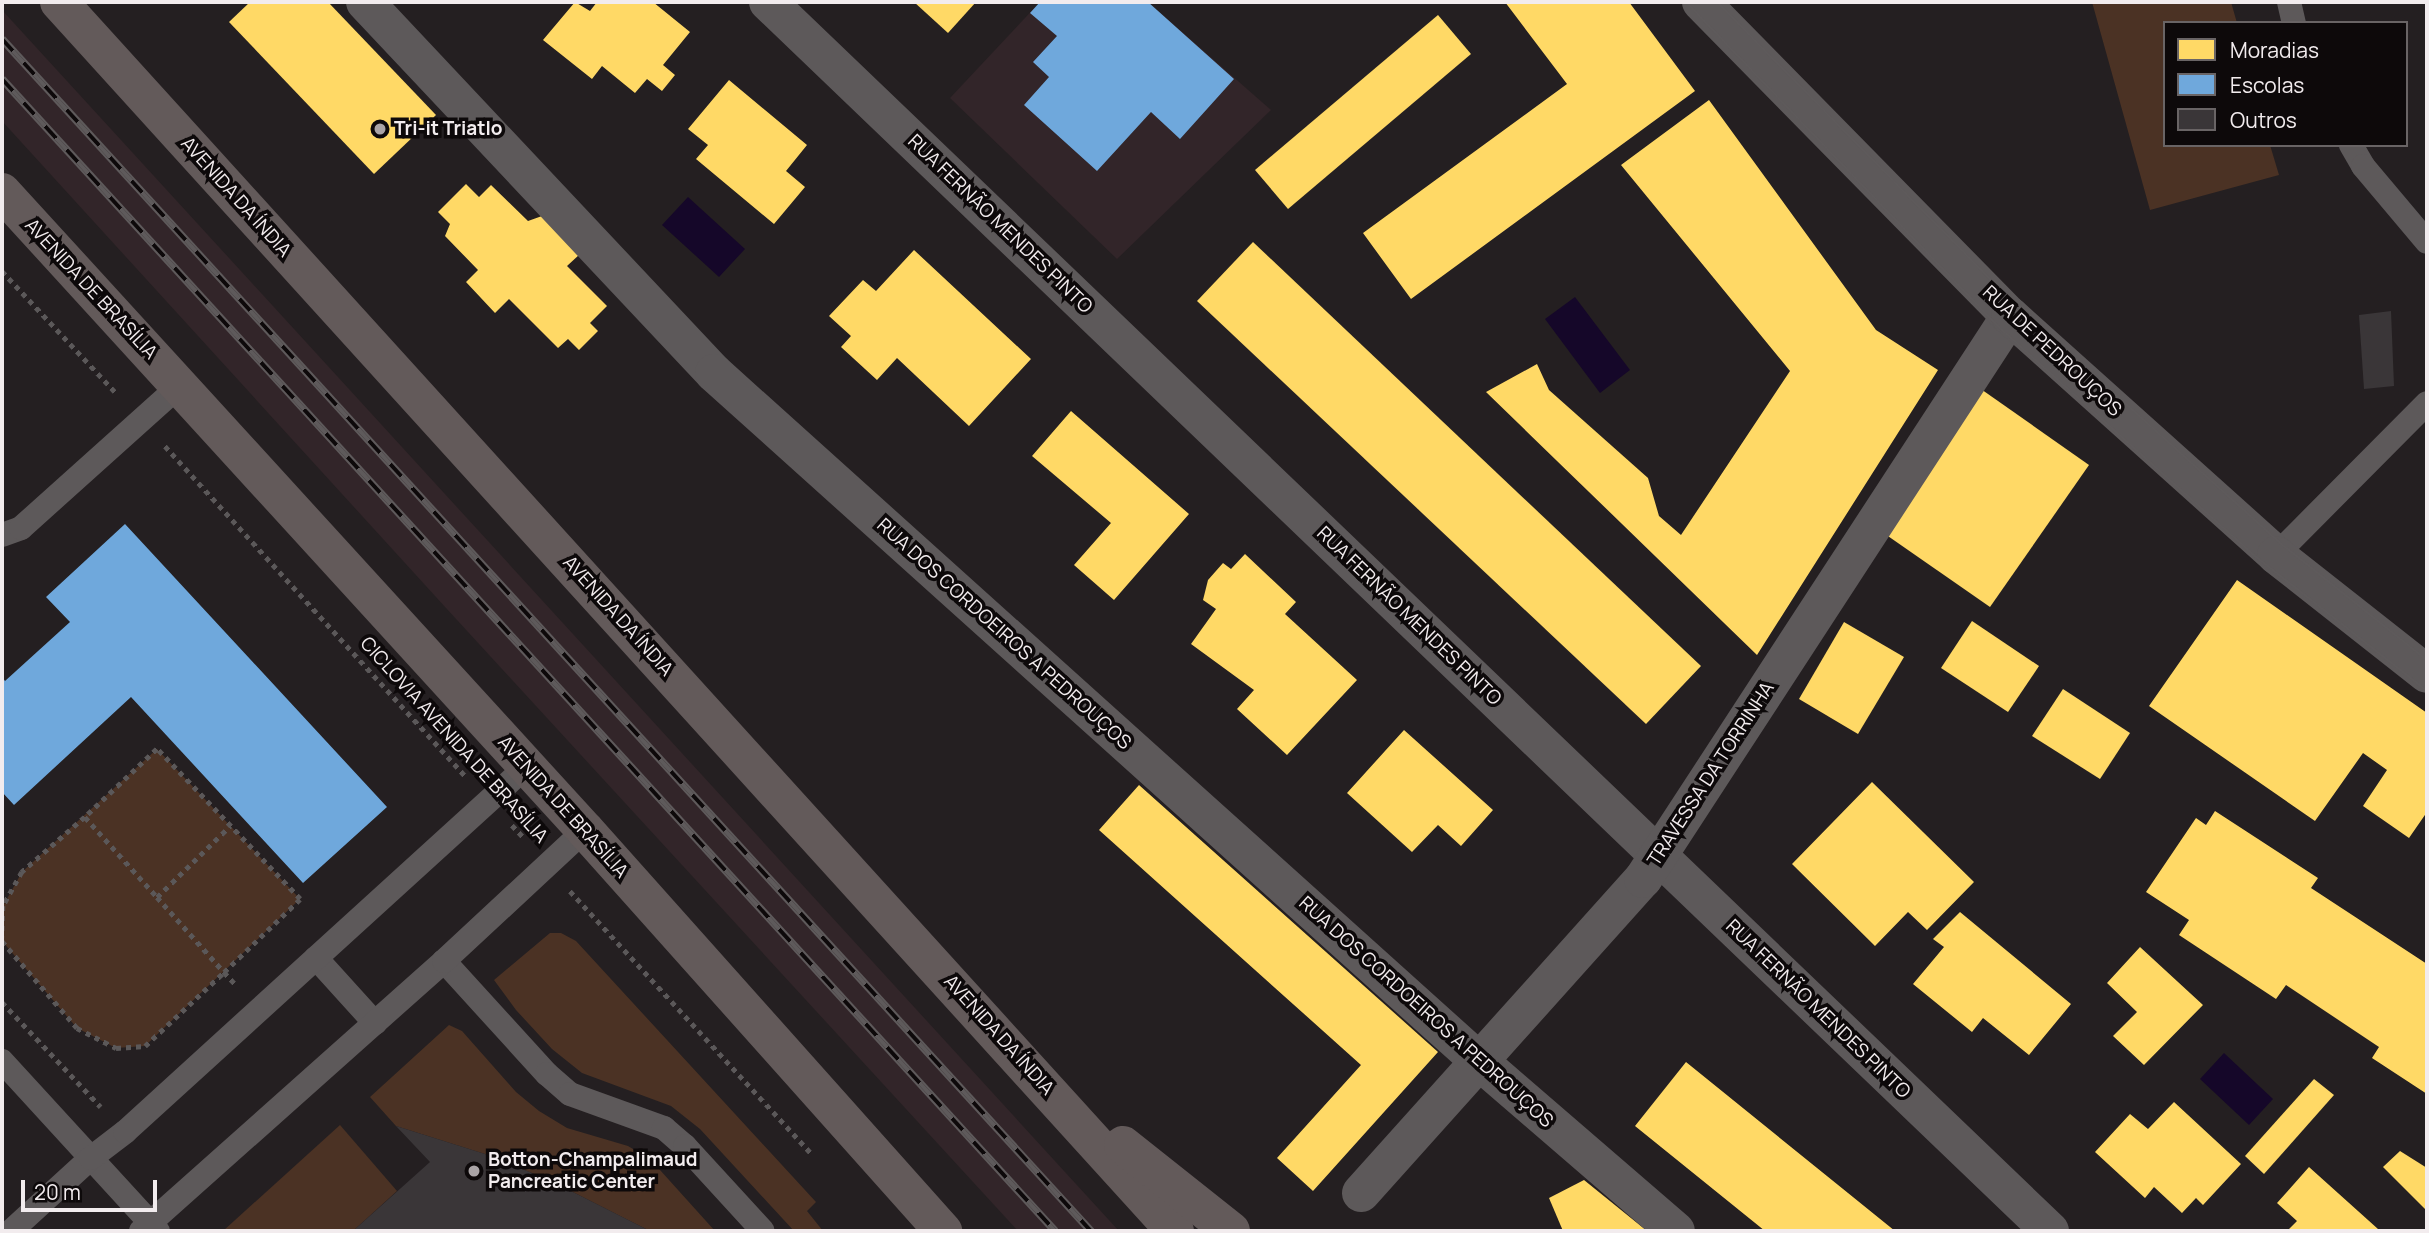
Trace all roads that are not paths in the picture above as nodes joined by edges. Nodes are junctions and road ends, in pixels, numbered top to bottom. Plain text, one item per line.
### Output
1 (59, 2) edge
2 (365, 2) edge
3 (768, 2) edge
4 (1701, 2) edge
5 (2289, 2) edge
6 (2294, 21) edge
7 (2352, 147) edge
8 (2, 192) edge
9 (2427, 242) edge
10 (2010, 316) junction
11 (179, 386) junction
12 (2427, 403) edge
13 (2, 535) edge
14 (2276, 555) junction
15 (2427, 674) edge
16 (527, 766) junction
17 (585, 830) junction
18 (1658, 856) junction
19 (316, 958) junction
20 (444, 961) junction
21 (375, 1023) junction
22 (2, 1061) edge
23 (1479, 1061) junction
24 (1036, 1075) junction
25 (91, 1158) junction
26 (1361, 1193) dead end
27 (150, 1229) edge
28 (11, 1231) edge
29 (763, 1231) edge
30 (943, 1231) edge
31 (1175, 1231) edge
32 (1231, 1231) edge
33 (1676, 1231) edge
34 (2050, 1231) edge

1 - 24 main road, AVENIDA DA ÍNDIA
2 - 23 street, RUA DOS CORDOEIROS A PEDROUÇOS
3 - 18 street, RUA FERNÃO MENDES PINTO
4 - 10 street, RUA DE PEDROUÇOS
5 - 6 lane
7 - 9 lane
8 - 11 main road, AVENIDA DE BRASÍLIA
10 - 14 street, RUA DE PEDROUÇOS
10 - 18 street, TRAVESSA DA TORRINHA
11 - 13 lane
11 - 16 main road, AVENIDA DE BRASÍLIA
12 - 14 lane
14 - 15 street, RUA DE PEDROUÇOS
16 - 17 main road, AVENIDA DE BRASÍLIA
16 - 19 lane
17 - 20 lane
17 - 30 main road, AVENIDA DE BRASÍLIA
18 - 23 street, TRAVESSA DA TORRINHA
18 - 34 street, RUA FERNÃO MENDES PINTO
19 - 21 lane
19 - 25 lane
20 - 21 lane
20 - 29 lane
21 - 27 lane
22 - 25 lane
23 - 26 street, TRAVESSA DA TORRINHA
23 - 33 street, RUA DOS CORDOEIROS A PEDROUÇOS
24 - 31 main road, AVENIDA DA ÍNDIA
24 - 32 main road
25 - 27 lane
25 - 28 lane

